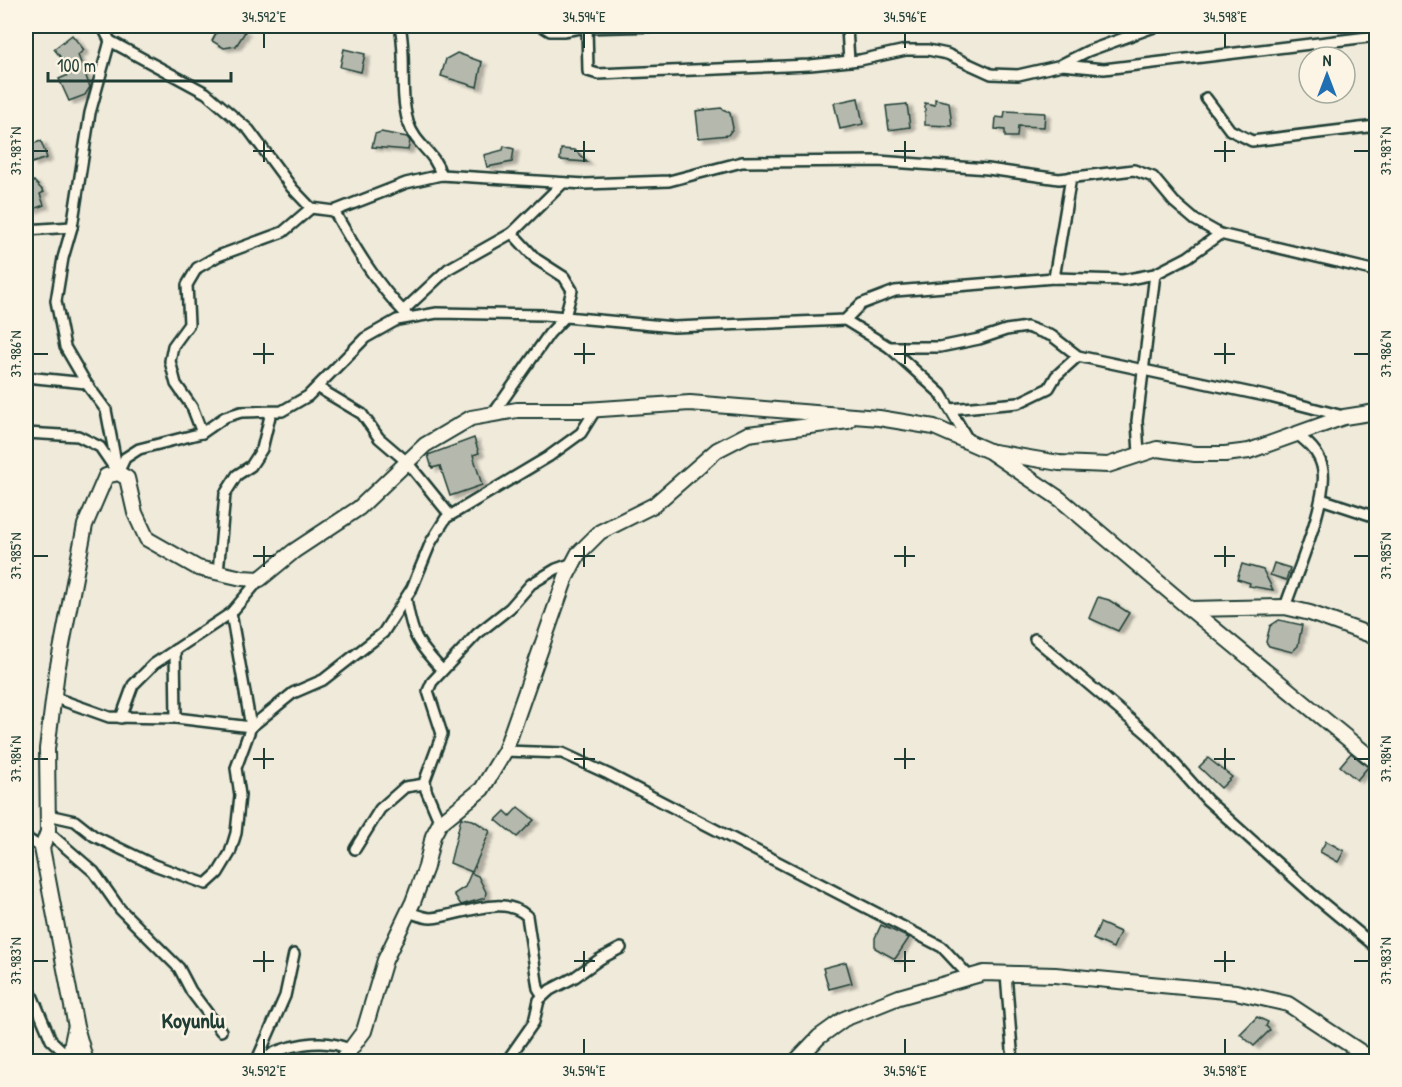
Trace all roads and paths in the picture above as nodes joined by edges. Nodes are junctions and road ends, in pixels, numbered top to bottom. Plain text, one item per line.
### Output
1 (102, 26) edge
2 (400, 26) edge
3 (542, 26) edge
4 (662, 26) edge
5 (844, 26) edge
6 (1157, 26) edge
7 (587, 27) junction
8 (1377, 36) edge
9 (110, 41) junction
10 (849, 61) junction
11 (1062, 65) junction
12 (1206, 98) dead end
13 (1377, 126) edge
14 (441, 175) junction
15 (1071, 177) junction
16 (562, 183) junction
17 (311, 208) junction
18 (334, 211) junction
19 (72, 227) junction
20 (26, 230) edge
21 (512, 233) junction
22 (1220, 234) junction
23 (1377, 271) edge
24 (1155, 274) junction
25 (1054, 278) junction
26 (406, 314) junction
27 (566, 317) junction
28 (845, 320) junction
29 (889, 347) junction
30 (1078, 356) junction
31 (1144, 371) junction
32 (26, 377) edge
33 (86, 383) junction
34 (317, 387) junction
35 (596, 409) junction
36 (950, 409) junction
37 (271, 412) junction
38 (1377, 412) edge
39 (493, 414) junction
40 (1344, 417) junction
41 (879, 418) junction
42 (26, 433) edge
43 (202, 433) junction
44 (1297, 434) junction
45 (970, 443) junction
46 (988, 451) junction
47 (1139, 454) junction
48 (407, 462) junction
49 (118, 473) junction
50 (1321, 499) junction
51 (450, 515) junction
52 (1377, 517) edge
53 (573, 563) junction
54 (218, 573) junction
55 (260, 579) junction
56 (406, 598) junction
57 (1285, 607) junction
58 (1190, 609) junction
59 (231, 612) junction
60 (1377, 638) edge
61 (1035, 639) dead end
62 (175, 650) junction
63 (441, 669) junction
64 (53, 696) junction
65 (121, 718) junction
66 (176, 718) junction
67 (251, 727) junction
68 (505, 751) junction
69 (1377, 762) edge
70 (425, 784) junction
71 (48, 815) junction
72 (440, 823) junction
73 (48, 831) junction
74 (26, 838) edge
75 (42, 848) junction
76 (356, 849) dead end
77 (408, 912) junction
78 (1377, 947) edge
79 (621, 948) dead end
80 (294, 954) dead end
81 (1006, 974) junction
82 (969, 976) junction
83 (26, 981) edge
84 (543, 996) junction
85 (76, 1027) junction
86 (221, 1031) dead end
87 (350, 1050) junction
88 (68, 1059) edge
89 (86, 1062) edge
90 (257, 1062) edge
91 (341, 1062) edge
92 (506, 1062) edge
93 (795, 1062) edge
94 (1013, 1062) edge
95 (1376, 1062) edge

1 - 9 street
2 - 14 street
3 - 7 street
4 - 7 street
5 - 10 street
6 - 11 street
7 - 10 street
8 - 11 street
9 - 17 street
9 - 19 street
10 - 11 street
12 - 13 street
14 - 16 street
14 - 18 street
15 - 16 street
15 - 22 street
15 - 25 street
16 - 21 street
17 - 18 street
17 - 43 street
18 - 26 street
19 - 20 street
19 - 33 street
21 - 26 street
21 - 27 street
22 - 23 street
22 - 24 street
24 - 25 street
24 - 31 street
25 - 28 street
26 - 27 street
26 - 34 street
27 - 28 street
27 - 39 street
28 - 29 street
29 - 30 street
29 - 36 street
30 - 31 street
30 - 36 street
31 - 40 street
31 - 47 street
32 - 33 street
33 - 49 street
34 - 37 street
34 - 48 street
35 - 39 street
35 - 41 street
35 - 51 street
36 - 45 street
37 - 43 street
37 - 54 street
38 - 40 street
39 - 48 street
40 - 44 street
41 - 45 street
41 - 53 street
42 - 49 street
43 - 49 street
44 - 47 street
44 - 50 street
45 - 46 street
46 - 47 street
46 - 58 street
48 - 51 street
48 - 55 street
49 - 54 street
49 - 64 street
50 - 52 street
50 - 57 street
51 - 56 street
53 - 63 street
53 - 68 street
54 - 55 street
55 - 59 street
56 - 63 street
56 - 67 street
57 - 58 street
57 - 60 street
58 - 69 street
59 - 62 street
59 - 67 street
61 - 78 street
62 - 65 street
62 - 66 street
63 - 70 street
64 - 65 street
64 - 71 street
65 - 66 street
66 - 67 street
67 - 71 street
68 - 72 street
68 - 82 street
70 - 72 street
70 - 76 street
71 - 73 street
72 - 77 street
73 - 75 street
73 - 86 street
74 - 75 street
75 - 85 street
77 - 84 street
77 - 87 street
79 - 84 street
80 - 90 street
81 - 82 street
81 - 94 street
81 - 95 street
82 - 93 street
83 - 88 street
84 - 92 street
85 - 88 street
85 - 89 street
87 - 90 street
87 - 91 street

